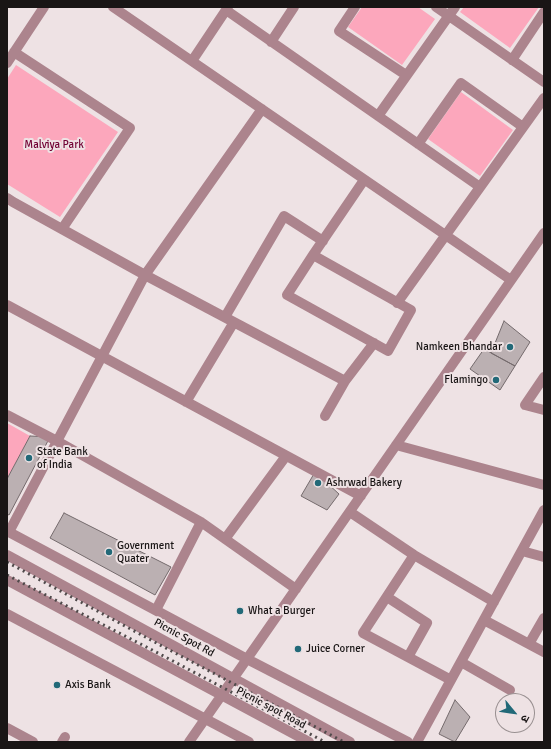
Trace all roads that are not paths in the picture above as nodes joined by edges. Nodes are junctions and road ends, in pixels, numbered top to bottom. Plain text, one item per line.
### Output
1 (44, 7) edge
2 (113, 7) edge
3 (294, 7) edge
4 (355, 7) edge
5 (436, 7) edge
6 (455, 7) edge
7 (227, 9) edge
8 (544, 12) edge
9 (449, 16) junction
10 (271, 42) junction
11 (14, 52) junction
12 (512, 60) junction
13 (192, 61) junction
14 (7, 63) edge
15 (406, 75) junction
16 (544, 82) edge
17 (544, 98) edge
18 (262, 109) junction
19 (378, 116) junction
20 (523, 127) junction
21 (418, 144) junction
22 (364, 180) junction
23 (480, 187) junction
24 (7, 198) edge
25 (62, 229) junction
26 (544, 233) edge
27 (445, 235) junction
28 (323, 241) junction
29 (313, 256) junction
30 (145, 275) junction
31 (511, 280) junction
32 (397, 303) junction
33 (7, 305) edge
34 (229, 319) junction
35 (374, 343) junction
36 (102, 356) junction
37 (544, 377) edge
38 (345, 380) junction
39 (186, 402) junction
40 (544, 410) edge
41 (7, 415) edge
42 (325, 416) dead end
43 (57, 441) junction
44 (396, 445) junction
45 (286, 456) junction
46 (544, 484) edge
47 (360, 496) junction
48 (544, 510) edge
49 (350, 512) junction
50 (201, 522) junction
51 (8, 531) edge
52 (224, 539) junction
53 (522, 551) junction
54 (7, 555) edge
55 (414, 555) junction
56 (544, 557) edge
57 (7, 580) edge
58 (296, 589) junction
59 (387, 597) junction
60 (494, 602) junction
61 (156, 610) junction
62 (7, 614) edge
63 (544, 618) edge
64 (484, 620) junction
65 (530, 644) junction
66 (544, 652) edge
67 (408, 657) junction
68 (247, 659) junction
69 (461, 662) junction
70 (233, 678) junction
71 (451, 680) junction
72 (510, 690) dead end
73 (222, 696) junction
74 (205, 719) junction
75 (7, 728) edge
76 (33, 742) edge
77 (189, 742) edge
78 (249, 742) edge
79 (308, 742) edge
80 (350, 742) edge
81 (408, 742) edge
82 (417, 742) edge

1 - 11 street
2 - 13 street
3 - 10 street
4 - 15 street
5 - 9 street
6 - 9 street
7 - 10 street
7 - 13 street
8 - 12 street
9 - 12 street
9 - 15 street
10 - 19 street
11 - 14 street
11 - 25 street
12 - 16 street
13 - 18 street
15 - 19 street
17 - 20 street
18 - 22 street
18 - 30 street
19 - 21 street
20 - 21 street
20 - 23 street
21 - 23 street
22 - 27 street
22 - 28 street
23 - 27 street
24 - 25 street
25 - 30 street
26 - 31 street
27 - 31 street
27 - 32 street
28 - 29 street
28 - 34 street
29 - 32 street
29 - 35 street
30 - 34 street
30 - 36 street
31 - 44 street
32 - 35 street
33 - 36 street
34 - 38 street
34 - 39 street
35 - 38 street
36 - 39 street
36 - 43 street
37 - 40 street
38 - 42 street
39 - 45 street
41 - 43 street
43 - 50 street
43 - 51 street
44 - 46 street
44 - 47 street
45 - 47 street
45 - 52 street
47 - 49 street
48 - 53 street
49 - 55 street
49 - 58 street
50 - 52 street
50 - 61 street
51 - 61 street
52 - 58 street
53 - 56 street
53 - 60 street
54 - 70 street, Picnic Spot Rd
55 - 59 street
55 - 60 street
57 - 73 street, Picnic spot Road
58 - 68 street
59 - 67 street
59 - 67 street
60 - 64 street
61 - 68 street
62 - 74 street
63 - 65 street
64 - 65 street
64 - 69 street
65 - 66 street
67 - 71 street
68 - 70 street
68 - 81 street
69 - 71 street
69 - 72 street
70 - 73 street
70 - 80 street, Picnic Spot Rd
71 - 82 street
73 - 74 street
73 - 79 street, Picnic spot Road
74 - 77 street
74 - 78 street
75 - 76 street

